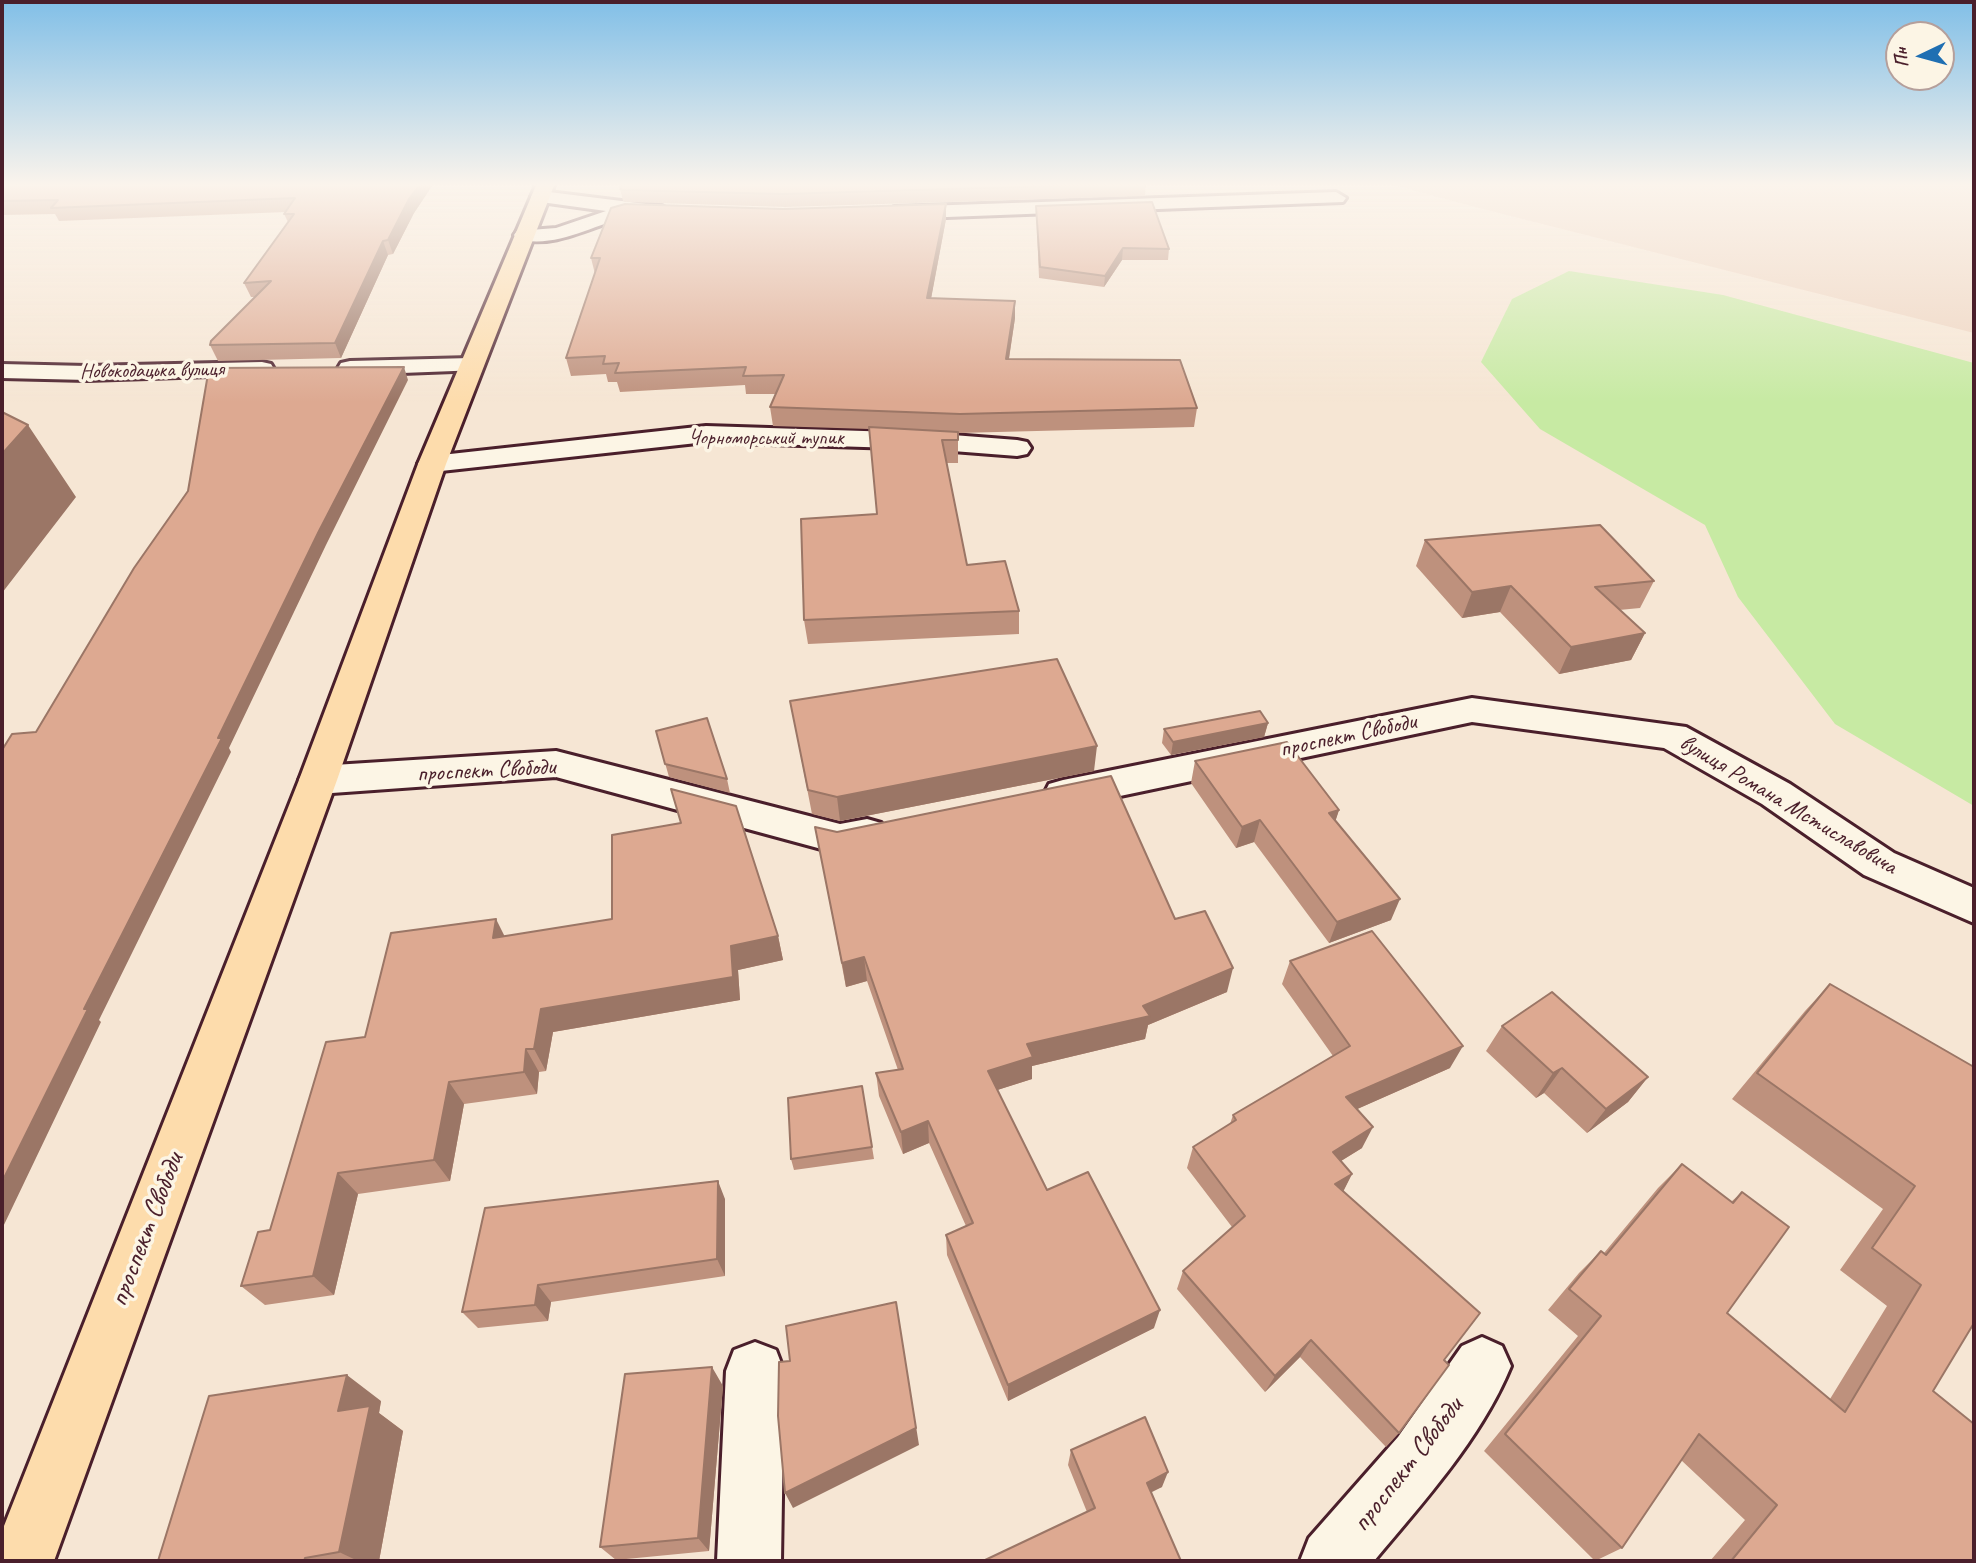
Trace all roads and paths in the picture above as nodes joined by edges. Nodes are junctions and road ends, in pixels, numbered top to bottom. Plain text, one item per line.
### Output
1 (515, 256) edge
2 (471, 365) junction
3 (282, 369) edge
4 (322, 369) edge
5 (2, 371) edge
6 (1017, 448) dead end
7 (432, 464) junction
8 (1472, 710) joint
9 (318, 780) junction
10 (1026, 802) edge
11 (906, 826) edge
12 (1974, 906) edge
13 (1482, 1366) dead end
14 (755, 1371) dead end
15 (22, 1561) edge
16 (749, 1561) edge
17 (1332, 1561) edge

1 - 2 main road, проспект Свободи
2 - 4 street
2 - 7 main road, проспект Свободи
3 - 5 street, Новокодацька вулиця
6 - 7 street, Чорноморський тупик
7 - 9 main road, проспект Свободи
8 - 10 street, проспект Свободи
8 - 12 street, вулиця Романа Мстиславовича
9 - 11 street, проспект Свободи
9 - 15 main road, проспект Свободи
13 - 17 street, проспект Свободи
14 - 16 street

